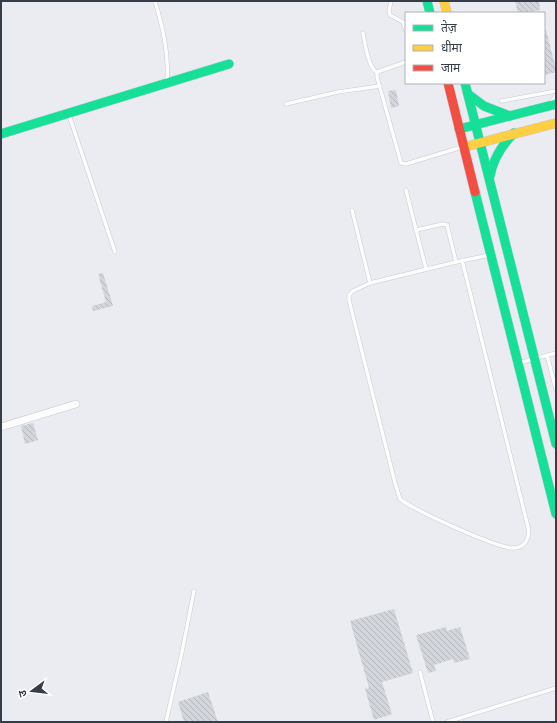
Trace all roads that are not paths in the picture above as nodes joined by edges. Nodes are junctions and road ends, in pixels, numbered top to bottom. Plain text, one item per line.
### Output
1 (154, 1) edge
2 (391, 1) edge
3 (427, 1) edge
4 (444, 1) edge
5 (430, 12) edge
6 (447, 12) edge
7 (405, 28) edge
8 (363, 33) dead end
9 (405, 62) edge
10 (229, 64) dead end
11 (377, 72) junction
12 (167, 83) junction
13 (448, 84) edge
14 (465, 84) edge
15 (380, 86) junction
16 (556, 91) edge
17 (468, 94) junction
18 (556, 95) edge
19 (501, 101) dead end
20 (286, 104) dead end
21 (552, 105) edge
22 (68, 114) junction
23 (510, 116) junction
24 (556, 123) edge
25 (476, 125) junction
26 (459, 129) junction
27 (514, 133) junction
28 (1, 134) edge
29 (480, 142) junction
30 (464, 147) junction
31 (490, 180) junction
32 (406, 190) dead end
33 (352, 210) dead end
34 (416, 230) junction
35 (115, 252) dead end
36 (491, 255) junction
37 (462, 260) junction
38 (456, 262) junction
39 (426, 269) junction
40 (370, 283) junction
41 (556, 353) edge
42 (547, 355) junction
43 (534, 359) junction
44 (519, 363) junction
45 (556, 390) edge
46 (76, 404) dead end
47 (1, 427) edge
48 (556, 444) edge
49 (556, 514) edge
50 (194, 591) dead end
51 (420, 672) dead end
52 (556, 688) edge
53 (166, 722) edge
54 (433, 722) edge
55 (447, 722) edge

1 - 12 lane
2 - 7 lane
3 - 5 main road
4 - 6 main road
8 - 11 lane
9 - 11 lane
10 - 12 main road
11 - 15 lane
12 - 22 main road
13 - 26 main road
14 - 17 main road
15 - 20 lane
15 - 30 lane
16 - 19 lane
17 - 23 main road
17 - 25 main road
18 - 21 lane
21 - 23 main road
22 - 28 main road
22 - 35 lane
23 - 25 main road
24 - 27 main road
25 - 26 main road
25 - 29 main road
26 - 30 main road
27 - 29 main road
27 - 31 main road
29 - 30 main road
29 - 31 main road
30 - 36 main road
31 - 43 main road
32 - 34 lane
33 - 40 lane
34 - 38 lane
34 - 39 lane
36 - 37 lane
36 - 44 main road
37 - 38 lane
37 - 40 lane
38 - 39 lane
39 - 40 lane
41 - 42 lane
42 - 43 lane
42 - 45 lane
43 - 44 lane
43 - 48 main road
44 - 49 main road
46 - 47 street
50 - 53 lane
51 - 54 lane
52 - 55 lane

